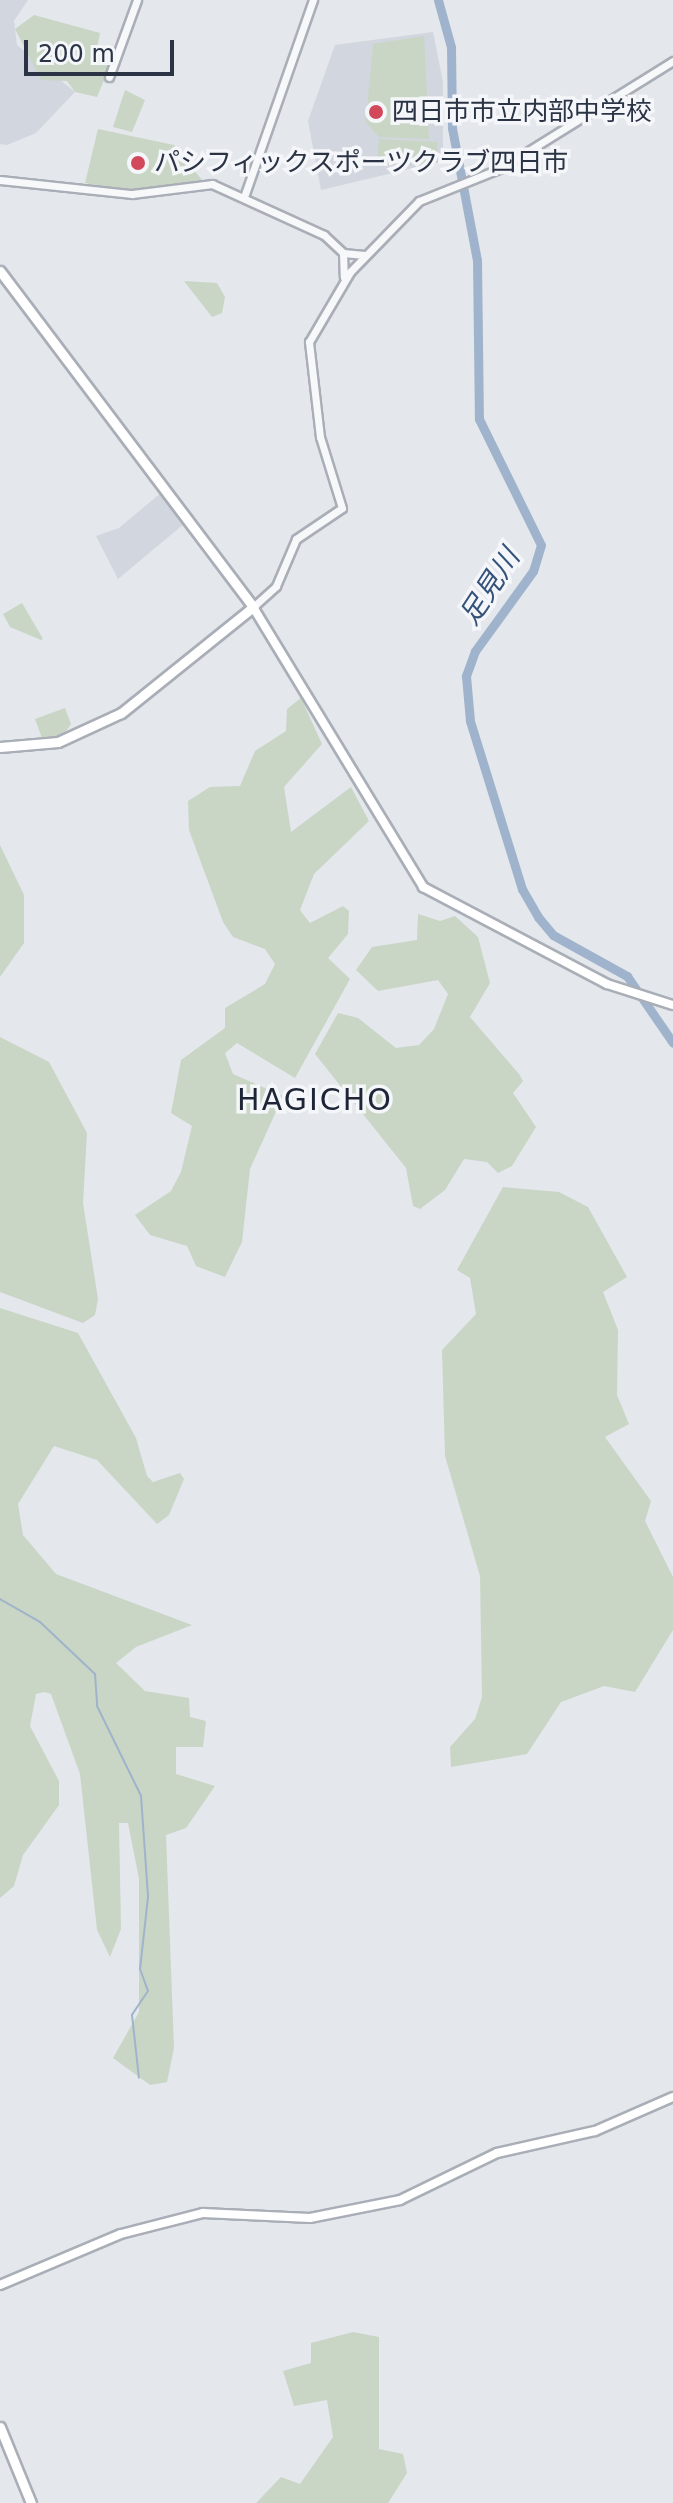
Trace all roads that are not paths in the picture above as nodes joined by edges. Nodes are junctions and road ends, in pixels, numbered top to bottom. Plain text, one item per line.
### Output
1 (137, 0) edge
2 (313, 0) edge
3 (673, 61) edge
4 (109, 77) dead end
5 (0, 180) edge
6 (245, 194) junction
7 (343, 253) junction
8 (367, 254) junction
9 (0, 271) edge
10 (343, 283) junction
11 (253, 607) junction
12 (0, 747) edge
13 (673, 1005) edge
14 (673, 2097) edge
15 (0, 2285) edge
16 (0, 2427) edge
17 (31, 2503) edge

1 - 4 street
2 - 6 street
3 - 8 street
5 - 6 street
6 - 7 street
7 - 8 street
7 - 10 street
8 - 10 street
9 - 11 main road
10 - 11 street
11 - 12 main road
11 - 13 main road
14 - 15 main road
16 - 17 main road

